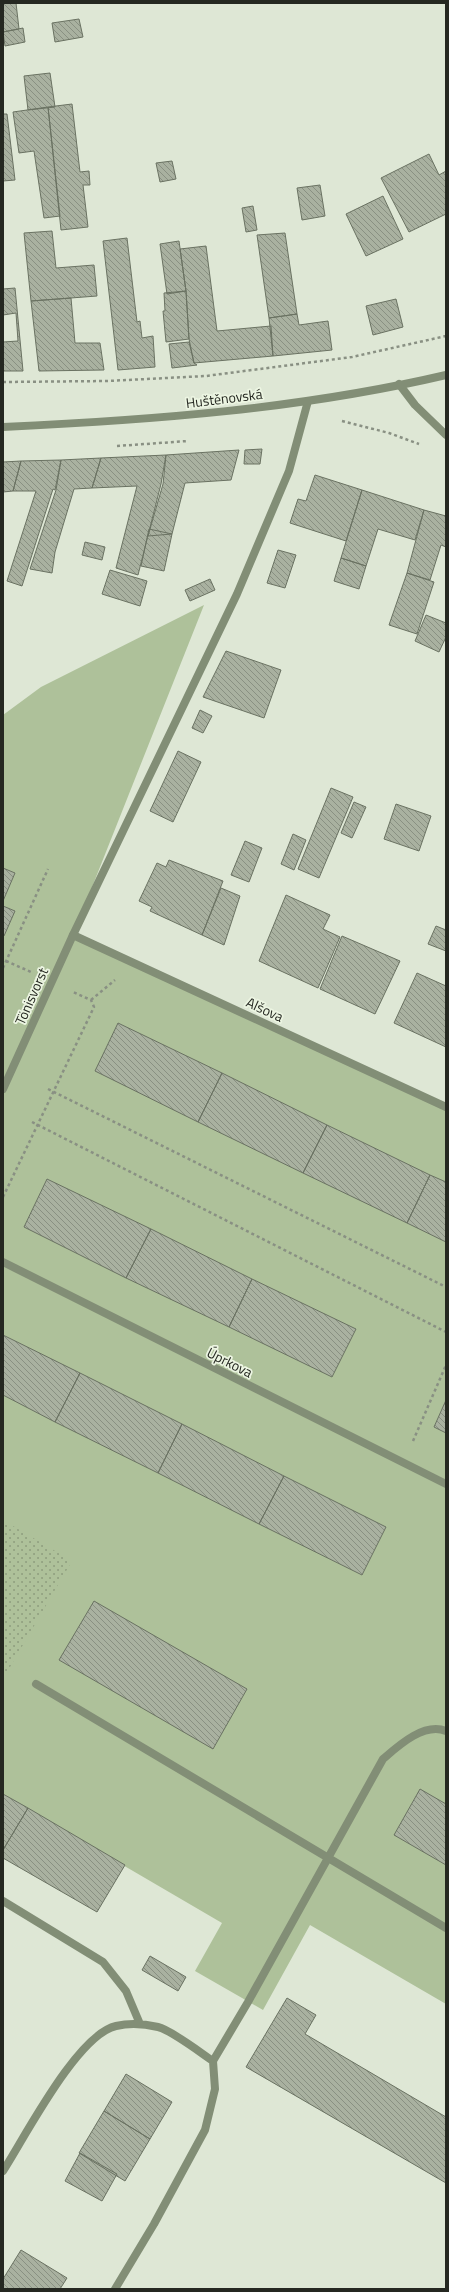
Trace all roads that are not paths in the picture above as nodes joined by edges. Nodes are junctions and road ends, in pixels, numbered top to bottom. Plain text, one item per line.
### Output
1 (446, 375) edge
2 (399, 384) junction
3 (308, 400) junction
4 (3, 427) edge
5 (446, 435) edge
6 (73, 935) junction
7 (3, 1089) edge
8 (446, 1107) edge
9 (3, 1262) edge
10 (446, 1484) edge
11 (36, 1684) dead end
12 (446, 1731) edge
13 (327, 1858) junction
14 (3, 1901) edge
15 (446, 1928) edge
16 (140, 2024) junction
17 (213, 2060) junction
18 (3, 2171) edge
19 (115, 2289) edge

1 - 2 street, Huštěnovská
2 - 3 street, Huštěnovská
2 - 5 street
3 - 4 street, Huštěnovská
3 - 6 street, Tönisvorst
6 - 7 street, Tönisvorst
6 - 8 street, Alšova
9 - 10 street, Úprkova
11 - 13 street
12 - 13 street
13 - 15 street
13 - 17 street
14 - 16 street
16 - 17 street
16 - 18 street
17 - 19 street

